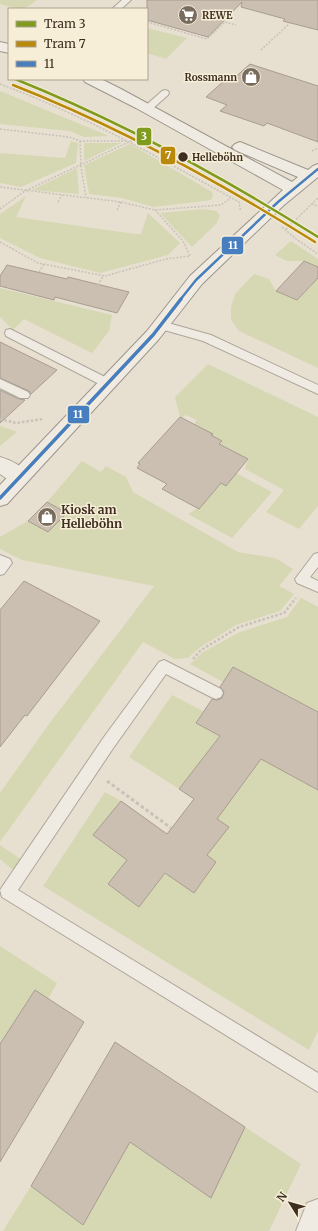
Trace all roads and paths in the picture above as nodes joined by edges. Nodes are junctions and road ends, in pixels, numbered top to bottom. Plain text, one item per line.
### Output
1 (127, 0) edge
2 (117, 8) edge
3 (148, 22) edge
4 (290, 23) dead end
5 (236, 25) dead end
6 (261, 50) dead end
7 (92, 80) edge
8 (0, 84) edge
9 (165, 93) dead end
10 (147, 109) junction
11 (179, 126) junction
12 (152, 128) dead end
13 (0, 129) edge
14 (46, 134) junction
15 (44, 138) dead end
16 (80, 141) junction
17 (131, 141) junction
18 (80, 165) junction
19 (313, 173) edge
20 (0, 187) edge
21 (294, 189) junction
22 (25, 191) junction
23 (62, 195) junction
24 (86, 197) junction
25 (231, 198) junction
26 (318, 198) edge
27 (58, 202) dead end
28 (121, 202) junction
29 (312, 203) junction
30 (318, 203) edge
31 (318, 207) edge
32 (0, 209) edge
33 (240, 209) dead end
34 (117, 210) dead end
35 (155, 210) junction
36 (282, 227) dead end
37 (286, 229) junction
38 (0, 242) edge
39 (318, 254) edge
40 (44, 264) junction
41 (39, 272) dead end
42 (103, 276) junction
43 (98, 285) dead end
44 (161, 325) junction
45 (10, 333) dead end
46 (0, 383) edge
47 (107, 383) junction
48 (318, 390) edge
49 (24, 395) dead end
50 (0, 419) edge
51 (43, 419) dead end
52 (0, 464) edge
53 (20, 477) junction
54 (0, 498) edge
55 (318, 558) edge
56 (0, 560) edge
57 (0, 570) edge
58 (302, 579) junction
59 (318, 588) edge
60 (164, 666) junction
61 (216, 693) dead end
62 (89, 772) junction
63 (171, 828) dead end
64 (4, 890) edge
65 (318, 1083) edge
66 (318, 1214) edge
67 (311, 1231) edge

1 - 2 lane
3 - 5 path
4 - 6 path
7 - 10 main road
8 - 17 path
9 - 10 lane
10 - 11 main road
11 - 19 main road
11 - 21 main road
12 - 17 path
13 - 14 path
14 - 15 path
14 - 16 path
16 - 17 path
16 - 18 path
17 - 18 path
17 - 25 path
18 - 22 path
18 - 24 path
19 - 21 main road
20 - 22 path
21 - 44 main road
22 - 23 path
22 - 32 path
23 - 24 path
23 - 27 path
24 - 28 path
25 - 33 path
25 - 35 path
26 - 29 path
28 - 34 path
28 - 35 path
29 - 30 path
29 - 31 path
29 - 37 path
35 - 42 path
36 - 37 path
37 - 39 path
38 - 40 path
40 - 41 path
40 - 42 path
42 - 43 path
44 - 47 main road
44 - 48 lane
45 - 47 lane
46 - 49 lane
47 - 53 main road
50 - 51 path
52 - 53 main road
53 - 54 main road
55 - 58 lane
56 - 57 lane
58 - 59 lane
58 - 60 path
60 - 61 lane
60 - 62 lane
62 - 63 path
62 - 64 lane
64 - 65 lane
66 - 67 main road

